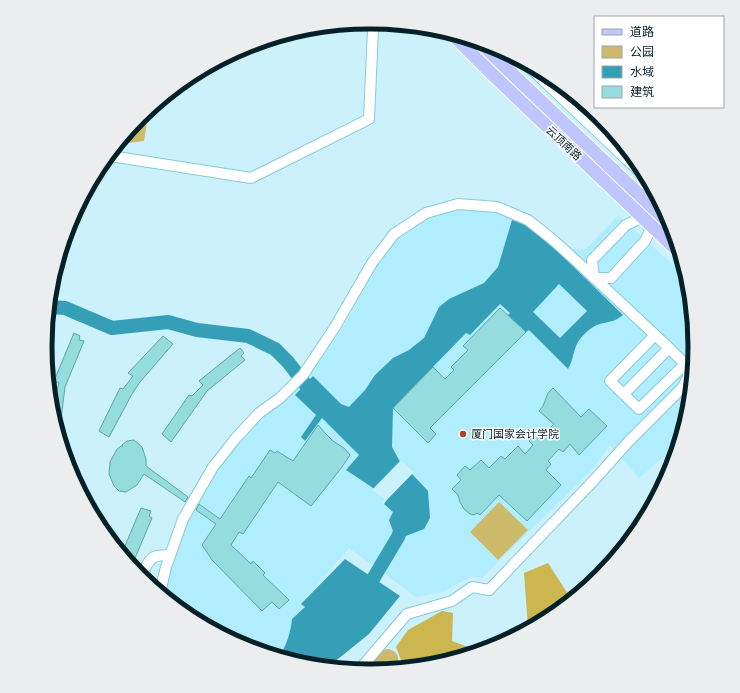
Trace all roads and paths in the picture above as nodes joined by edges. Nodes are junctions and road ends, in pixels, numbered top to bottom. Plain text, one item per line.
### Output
1 (373, 29) edge
2 (459, 42) edge
3 (490, 52) edge
4 (502, 64) junction
5 (492, 74) junction
6 (546, 83) edge
7 (115, 157) edge
8 (627, 160) edge
9 (658, 213) edge
10 (659, 217) edge
11 (647, 222) junction
12 (671, 245) edge
13 (594, 278) junction
14 (655, 335) junction
15 (669, 348) junction
16 (685, 364) junction
17 (687, 369) edge
18 (686, 382) edge
19 (624, 394) junction
20 (170, 555) junction
21 (144, 570) edge
22 (162, 585) edge
23 (364, 664) edge

1 - 7 street
2 - 5 main road, 云顶南路
3 - 4 main road, 云顶南路
4 - 5 main road
4 - 9 main road, 云顶南路
5 - 11 main road, 云顶南路
6 - 8 street
10 - 11 street
11 - 12 main road, 云顶南路
11 - 13 street
11 - 13 street
13 - 14 street
13 - 20 street
14 - 15 street
14 - 19 street
15 - 16 street
15 - 19 street
16 - 17 street
16 - 19 street
18 - 23 street
20 - 21 street
20 - 22 street

